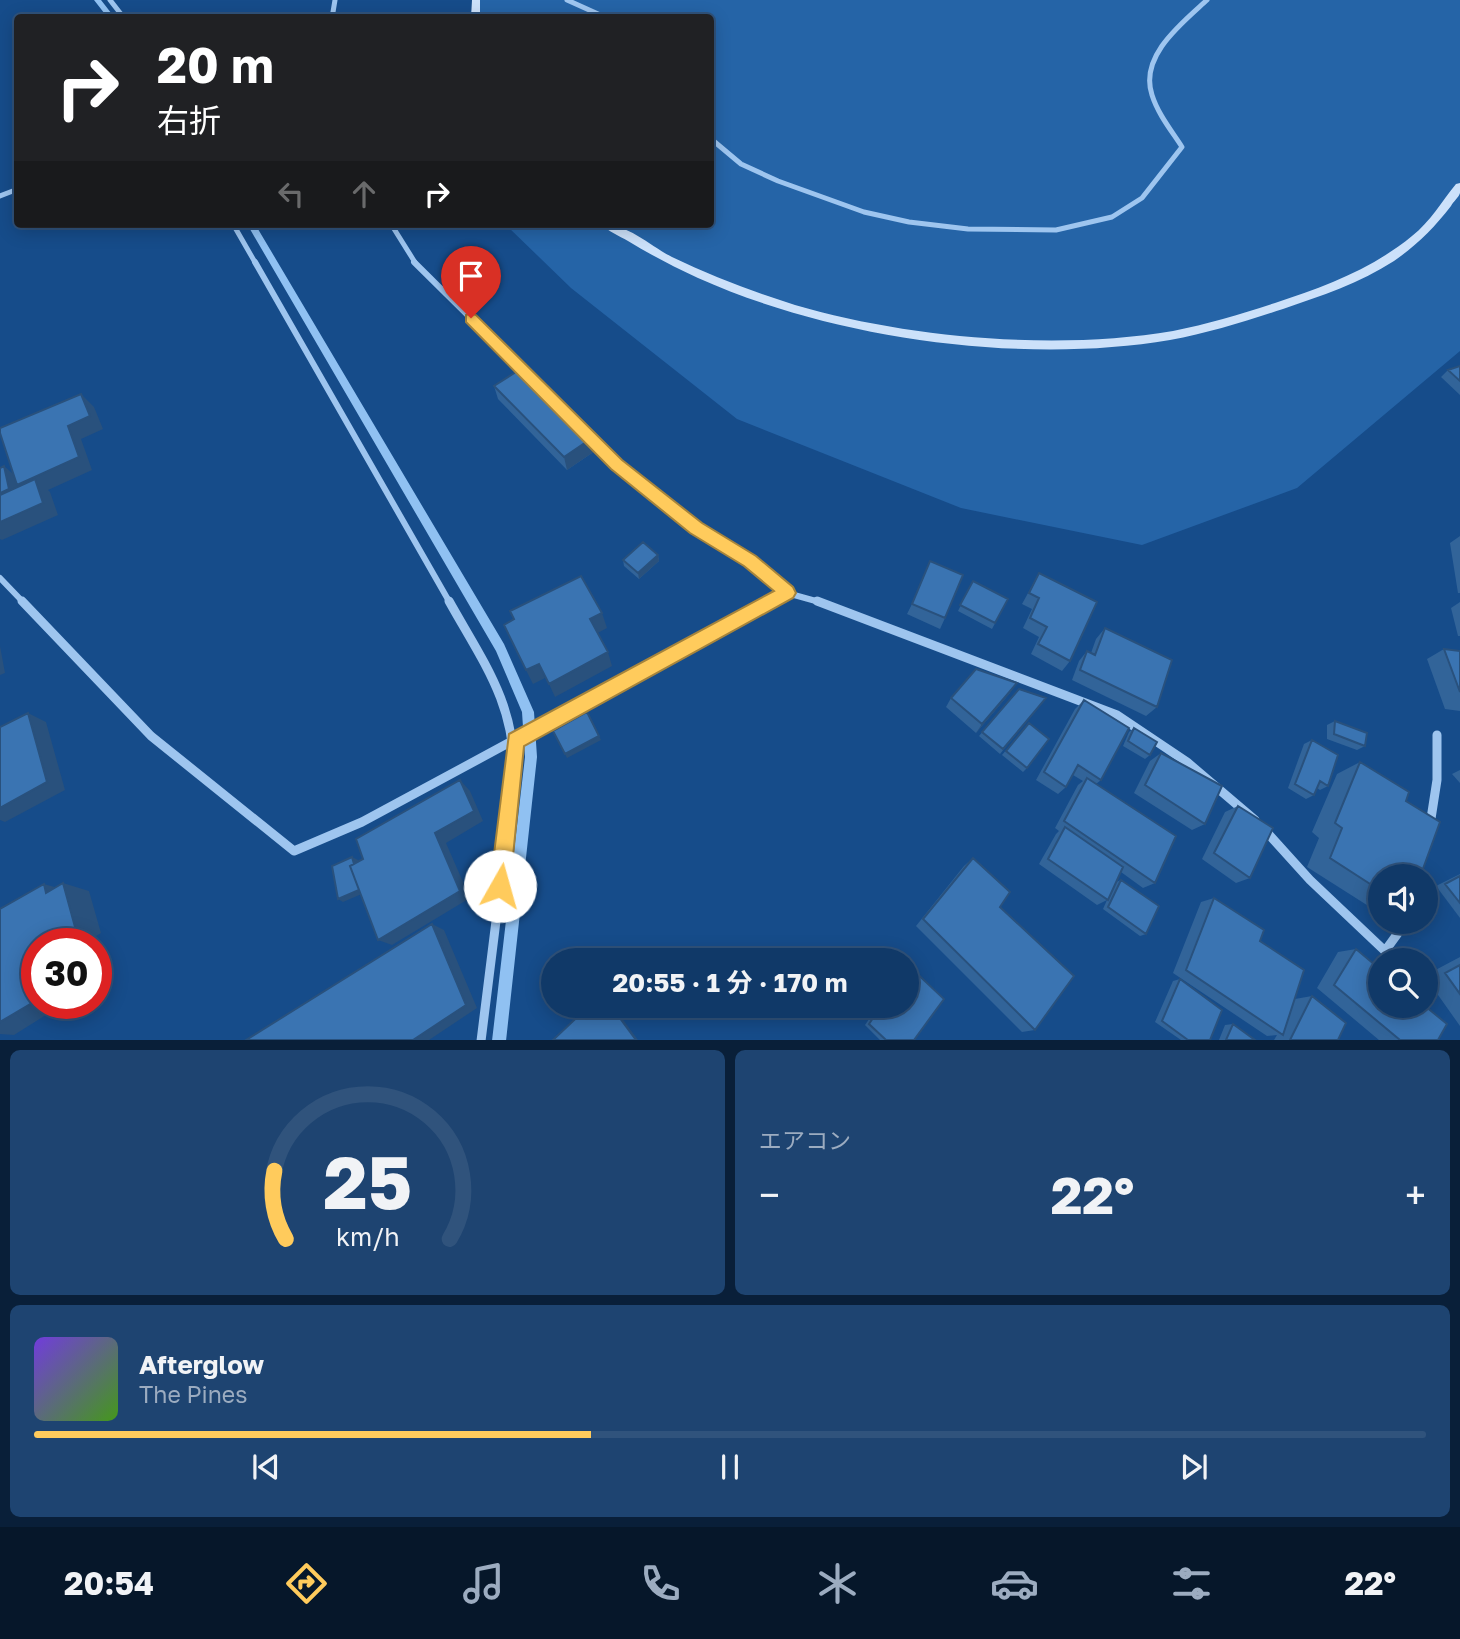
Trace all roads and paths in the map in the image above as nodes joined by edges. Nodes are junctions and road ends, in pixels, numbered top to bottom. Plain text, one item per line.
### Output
1 (110, 0) edge
2 (567, 0) edge
3 (1207, 0) edge
4 (121, 14) edge
5 (598, 14) edge
6 (714, 141) edge
7 (1460, 186) edge
8 (235, 228) edge
9 (393, 228) edge
10 (613, 228) edge
11 (534, 382) edge
12 (579, 427) edge
13 (0, 578) edge
14 (787, 593) junction
15 (1437, 735) dead end
16 (518, 739) junction
17 (1429, 830) edge
18 (1382, 948) edge
19 (481, 1040) edge

1 - 4 street
2 - 5 street
3 - 6 street
7 - 10 street
8 - 16 street
9 - 11 street
12 - 14 street
13 - 16 street
14 - 16 street
14 - 18 street
15 - 17 street
16 - 19 street

